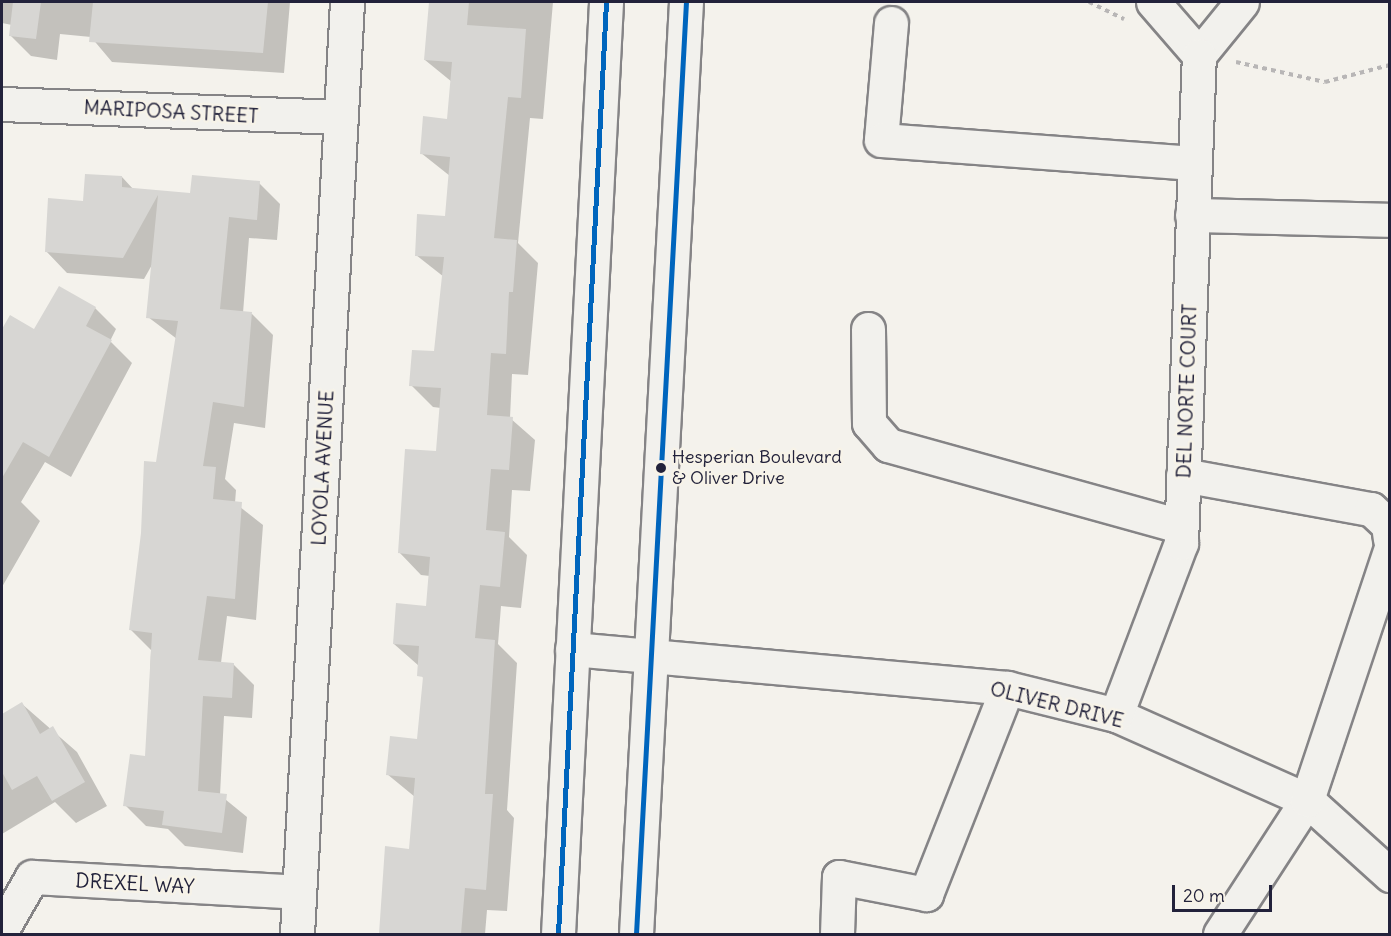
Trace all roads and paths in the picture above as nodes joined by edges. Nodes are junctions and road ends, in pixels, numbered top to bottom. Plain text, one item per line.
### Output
1 (347, 2) edge
2 (606, 2) edge
3 (686, 2) edge
4 (1153, 2) edge
5 (1242, 2) edge
6 (891, 23) dead end
7 (1199, 55) junction
8 (1389, 65) edge
9 (2, 104) edge
10 (341, 117) junction
11 (1194, 163) junction
12 (1192, 215) junction
13 (1389, 220) edge
14 (868, 329) dead end
15 (1183, 475) junction
16 (1181, 526) junction
17 (1389, 539) edge
18 (1389, 551) edge
19 (572, 649) junction
20 (651, 656) junction
21 (1007, 688) junction
22 (1116, 716) junction
23 (1307, 800) junction
24 (1389, 875) edge
25 (299, 892) junction
26 (2, 929) edge
27 (297, 934) edge
28 (558, 934) edge
29 (636, 934) edge
30 (837, 934) edge
31 (1220, 934) edge

1 - 10 street, LOYOLA AVENUE
2 - 19 street
3 - 20 street
4 - 7 street
5 - 7 street
6 - 11 street
7 - 8 path
7 - 11 street, DEL NORTE COURT
9 - 10 street, MARIPOSA STREET
10 - 25 street, LOYOLA AVENUE
11 - 12 street, DEL NORTE COURT
12 - 13 street
12 - 15 street, DEL NORTE COURT
14 - 16 street
15 - 16 street, DEL NORTE COURT
15 - 17 street
16 - 22 street, DEL NORTE COURT
18 - 23 street
19 - 20 street, OLIVER DRIVE
19 - 28 street
20 - 21 street, OLIVER DRIVE
20 - 29 street
21 - 22 street, OLIVER DRIVE
21 - 30 street
22 - 23 street, OLIVER DRIVE
23 - 24 street, OLIVER DRIVE
23 - 31 street
25 - 26 street, DREXEL WAY
25 - 27 street, LOYOLA AVENUE

